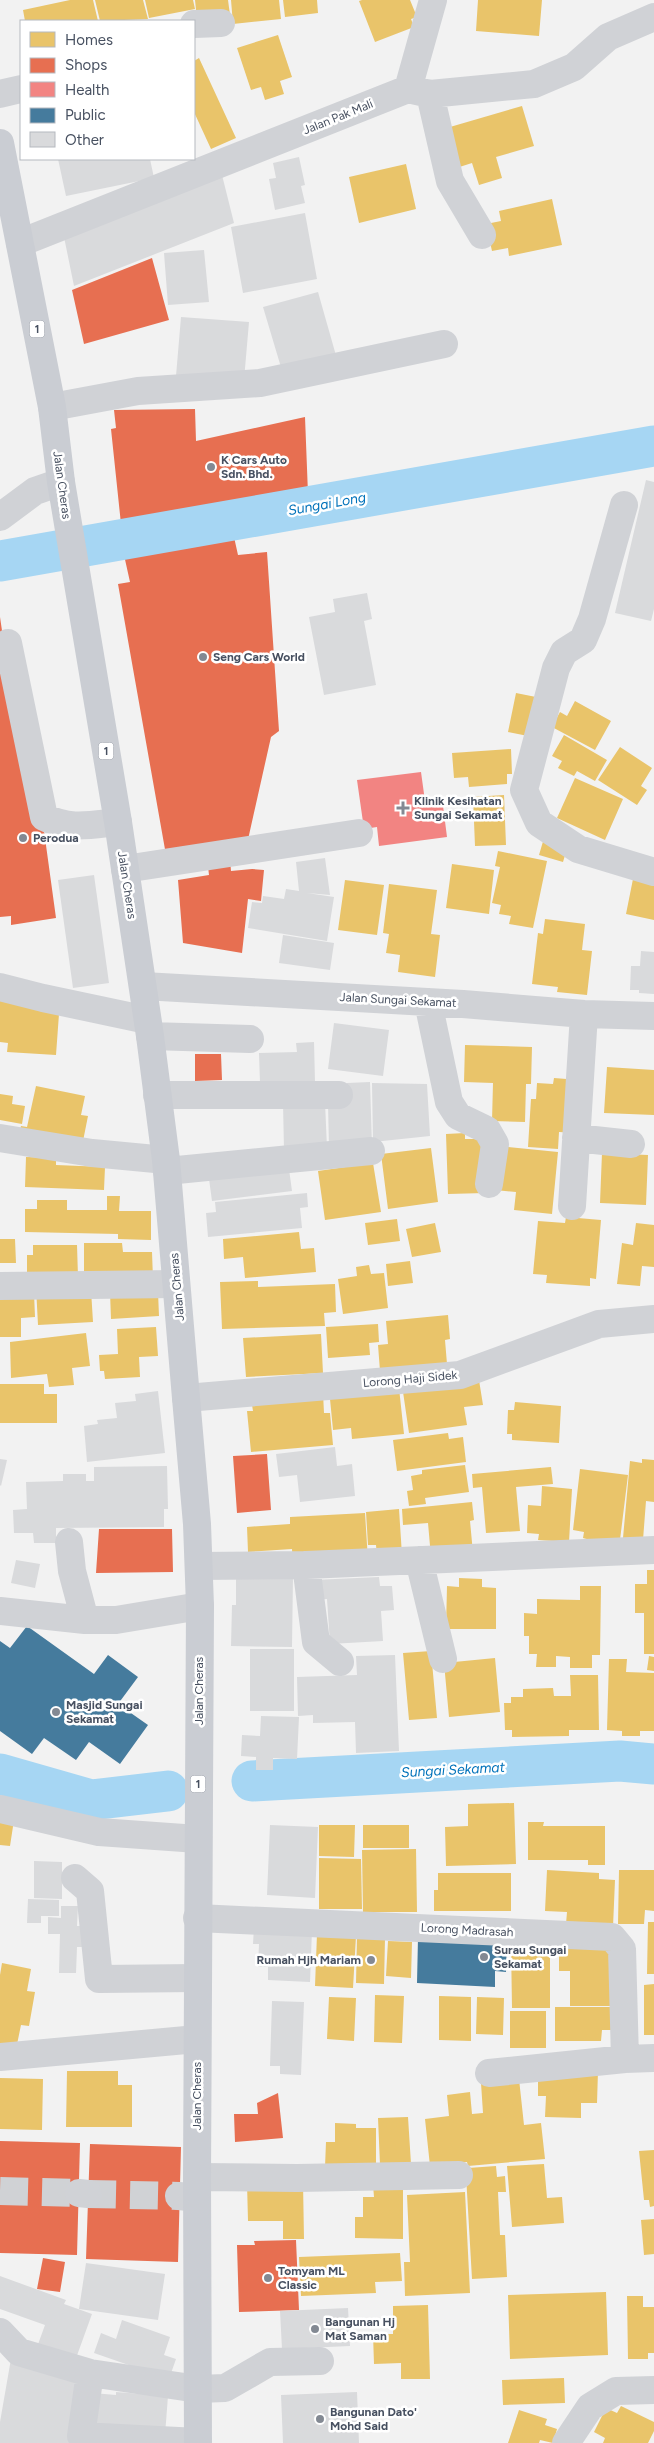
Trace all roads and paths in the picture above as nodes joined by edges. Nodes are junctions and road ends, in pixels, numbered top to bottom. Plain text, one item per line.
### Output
1 (433, 0) edge
2 (654, 17) edge
3 (221, 23) dead end
4 (195, 24) edge
5 (20, 89) edge
6 (419, 91) junction
7 (0, 94) edge
8 (0, 143) edge
9 (482, 235) dead end
10 (20, 243) junction
11 (444, 344) dead end
12 (52, 407) junction
13 (61, 482) junction
14 (624, 505) dead end
15 (0, 517) edge
16 (8, 643) dead end
17 (118, 822) junction
18 (359, 833) dead end
19 (125, 869) junction
20 (654, 872) edge
21 (143, 986) junction
22 (0, 987) edge
23 (428, 1002) junction
24 (584, 1014) junction
25 (654, 1016) edge
26 (149, 1028) junction
27 (250, 1039) dead end
28 (157, 1095) junction
29 (339, 1095) dead end
30 (0, 1138) edge
31 (576, 1138) junction
32 (631, 1144) dead end
33 (371, 1151) dead end
34 (166, 1165) junction
35 (489, 1184) dead end
36 (572, 1206) dead end
37 (176, 1284) junction
38 (0, 1286) edge
39 (654, 1319) edge
40 (186, 1398) junction
41 (69, 1542) dead end
42 (654, 1550) edge
43 (420, 1560) junction
44 (306, 1565) junction
45 (199, 1566) junction
46 (200, 1606) junction
47 (0, 1611) edge
48 (85, 1620) junction
49 (443, 1659) dead end
50 (340, 1662) dead end
51 (0, 1809) edge
52 (198, 1839) junction
53 (75, 1878) dead end
54 (197, 1918) junction
55 (197, 1978) junction
56 (197, 2039) junction
57 (0, 2057) edge
58 (654, 2058) edge
59 (625, 2059) junction
60 (489, 2073) dead end
61 (460, 2175) dead end
62 (191, 2190) junction
63 (0, 2332) edge
64 (320, 2361) dead end
65 (90, 2373) junction
66 (198, 2388) junction
67 (654, 2390) edge
68 (198, 2442) edge
69 (566, 2443) edge

1 - 6 street
2 - 6 street, Jalan Pak Mali
3 - 4 street
5 - 7 street
6 - 9 street
6 - 10 street, Jalan Pak Mali
8 - 10 main road, Jalan Cheras / 1
10 - 12 main road, Jalan Cheras / 1
11 - 12 street
12 - 13 main road, Jalan Cheras / 1
13 - 15 street
13 - 17 main road, Jalan Cheras / 1
14 - 20 street
16 - 17 street
17 - 19 main road, Jalan Cheras / 1
18 - 19 street
19 - 21 main road, Jalan Cheras / 1
21 - 23 street, Jalan Sungai Sekamat
21 - 26 main road, Jalan Cheras / 1
22 - 26 street
23 - 24 street, Jalan Sungai Sekamat
23 - 35 street
24 - 25 street, Jalan Sungai Sekamat
24 - 31 street
26 - 27 street
26 - 28 main road, Jalan Cheras / 1
28 - 29 street
28 - 34 main road, Jalan Cheras / 1
30 - 34 street
31 - 32 street
31 - 36 street
33 - 34 street
34 - 37 main road, Jalan Cheras / 1
37 - 38 street
37 - 40 main road, Jalan Cheras / 1
39 - 40 street, Lorong Haji Sidek
40 - 45 main road, Jalan Cheras / 1
41 - 48 street
42 - 43 street
43 - 44 street
43 - 49 street
44 - 45 street
44 - 50 street
45 - 46 main road, Jalan Cheras / 1
46 - 48 street
46 - 52 main road, Jalan Cheras / 1
47 - 48 street
51 - 52 street
52 - 54 main road, Jalan Cheras / 1
53 - 55 street
54 - 55 main road, Jalan Cheras / 1
54 - 59 street, Lorong Madrasah
55 - 56 main road, Jalan Cheras / 1
56 - 57 street
56 - 62 main road, Jalan Cheras / 1
58 - 59 street
59 - 60 street
61 - 62 street
62 - 66 main road, Jalan Cheras / 1
63 - 65 street
64 - 66 street
65 - 66 street
65 - 68 street
66 - 68 main road, Jalan Cheras / 1
67 - 69 street

